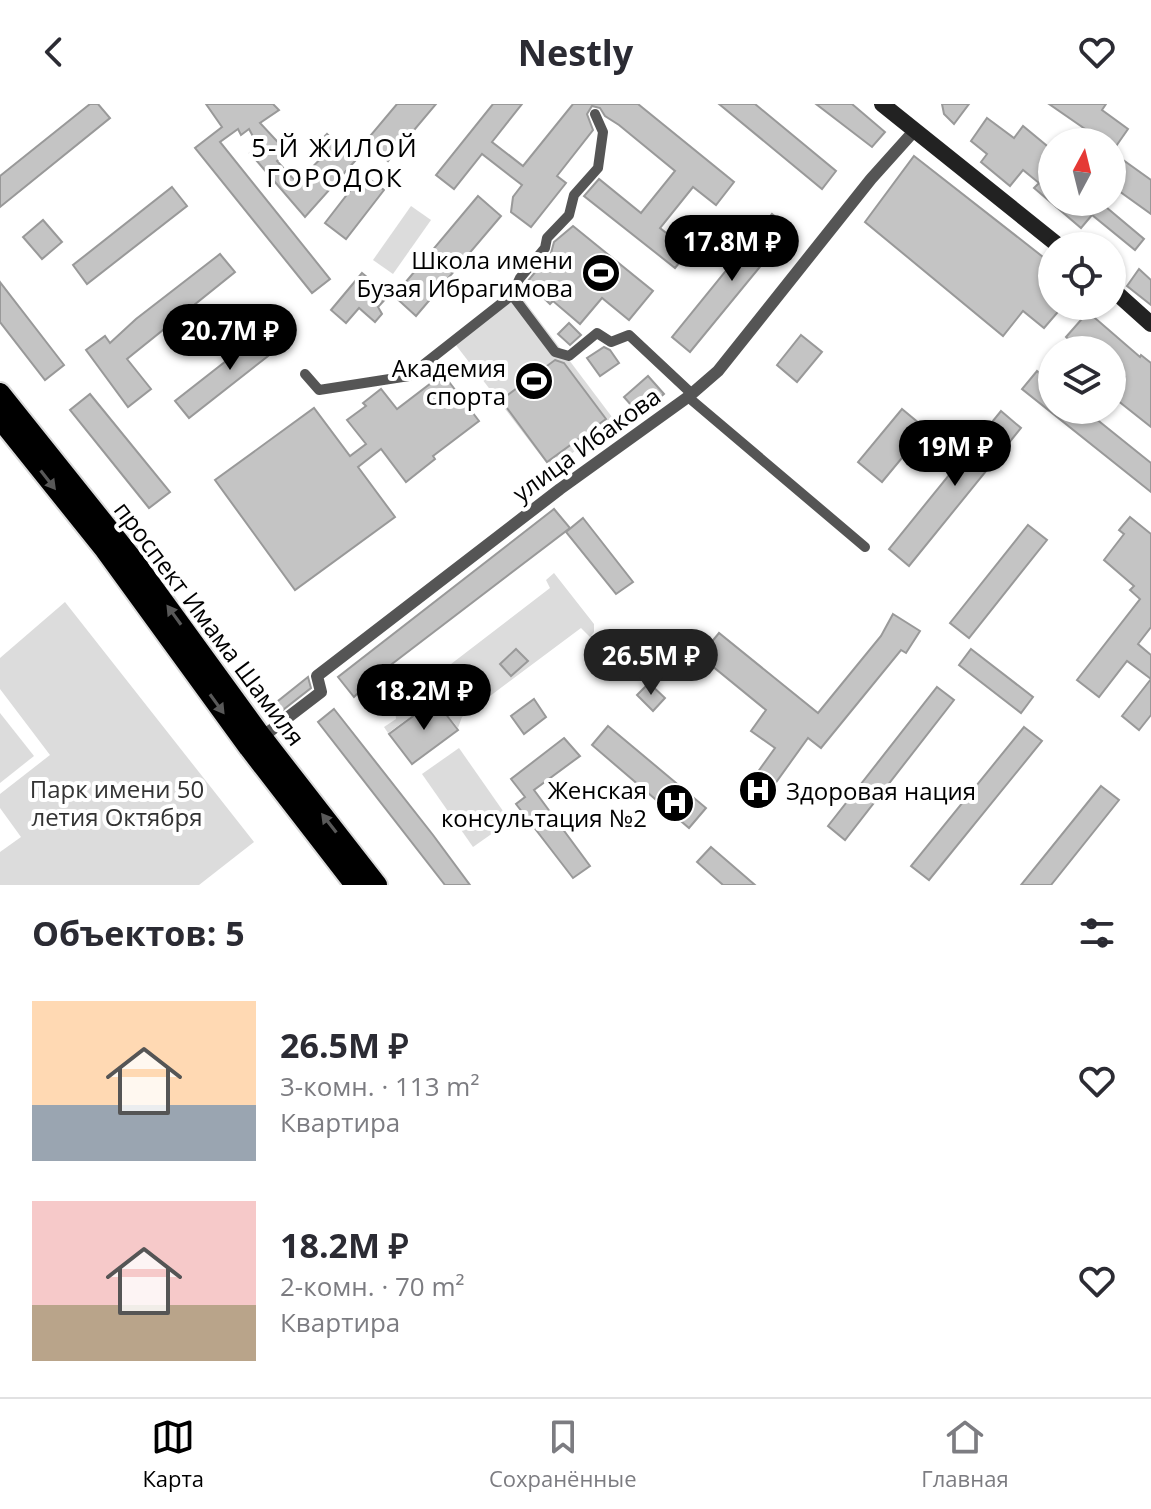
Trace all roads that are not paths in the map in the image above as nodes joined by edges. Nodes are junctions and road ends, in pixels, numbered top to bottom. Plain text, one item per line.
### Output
1 (882, 104) edge
2 (595, 114) dead end
3 (915, 130) junction
4 (1042, 232) edge
5 (512, 295) junction
6 (1126, 302) edge
7 (1151, 324) edge
8 (305, 374) dead end
9 (0, 393) edge
10 (690, 395) junction
11 (0, 419) edge
12 (111, 545) junction
13 (865, 547) dead end
14 (256, 742) junction
15 (355, 885) edge
16 (377, 885) edge

1 - 3 main road
2 - 5 street
3 - 4 main road
3 - 10 street, улица Ибакова
5 - 8 street
5 - 10 street
6 - 7 main road
9 - 12 main road, проспект Имама Шамиля
10 - 13 street
10 - 14 street, улица Ибакова
11 -> 12 main road, проспект Имама Шамиля
12 - 14 main road, проспект Имама Шамиля
14 - 15 main road, проспект Имама Шамиля
16 -> 14 main road, проспект Имама Шамиля

